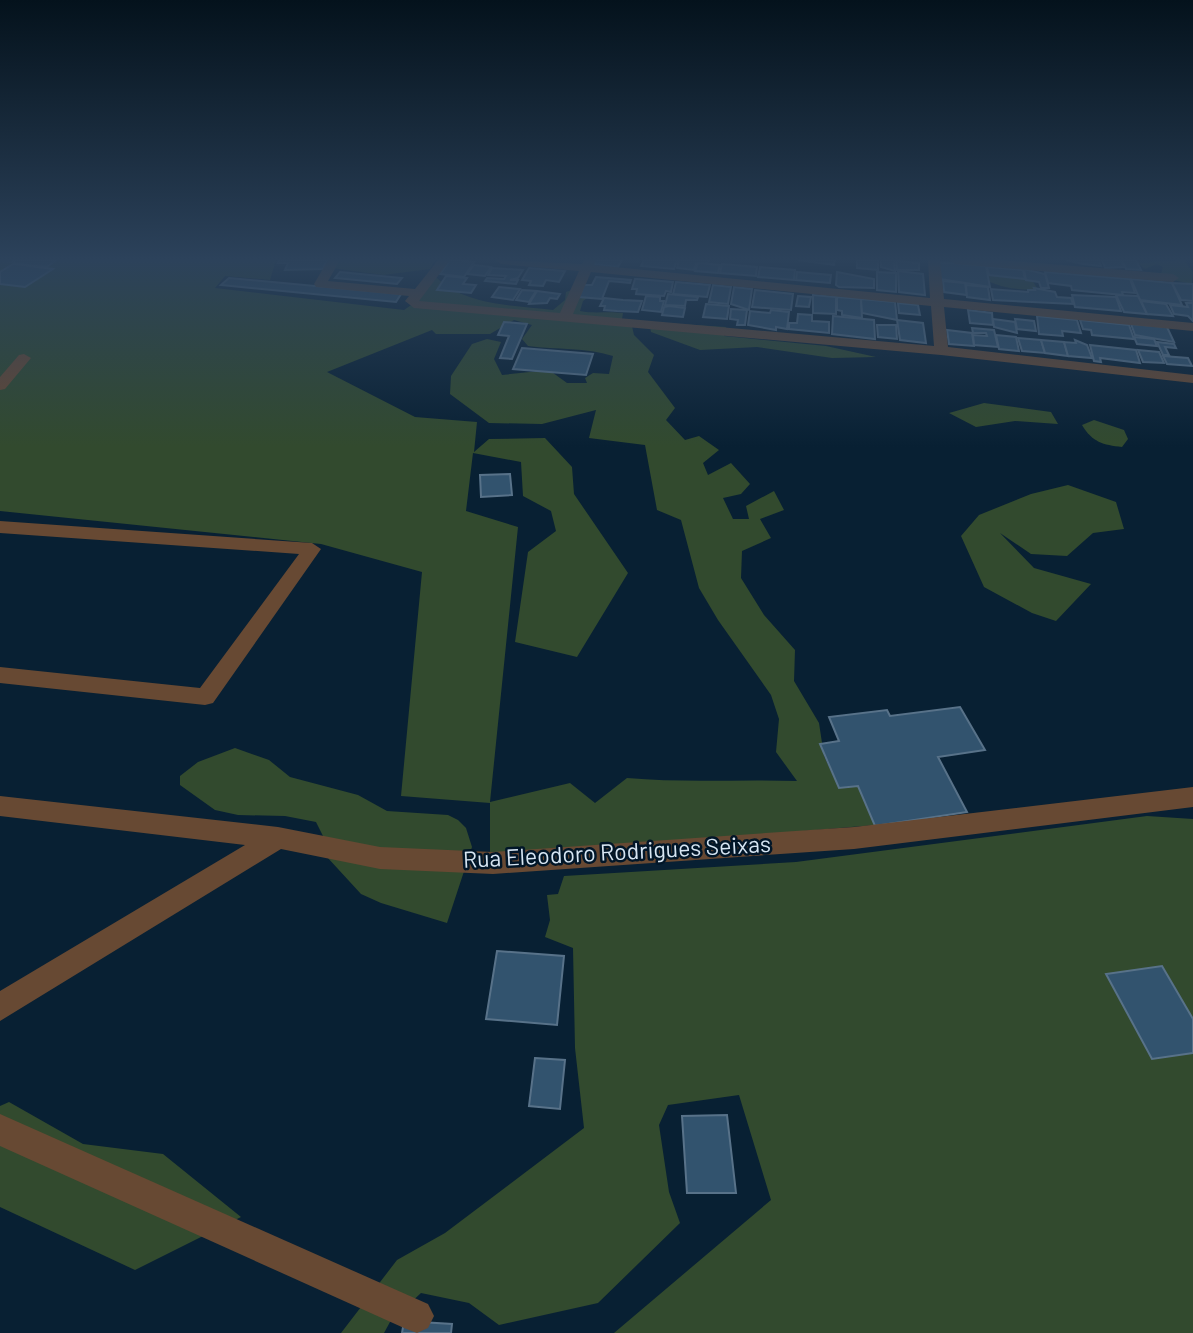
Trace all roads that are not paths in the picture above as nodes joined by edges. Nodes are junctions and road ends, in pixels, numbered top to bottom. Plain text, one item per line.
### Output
1 (602, 322) edge
2 (939, 322) edge
3 (1146, 322) edge
4 (1193, 327) edge
5 (941, 351) junction
6 (0, 360) edge
7 (1193, 379) edge
8 (0, 386) edge
9 (0, 527) edge
10 (0, 675) edge
11 (1193, 797) edge
12 (0, 806) edge
13 (278, 838) junction
14 (0, 1007) edge
15 (0, 1130) edge
16 (416, 1317) dead end

1 - 5 street
2 - 5 street
3 - 4 street
5 - 7 street
6 - 8 street
9 - 10 street
11 - 13 street, Rua Eleodoro Rodrigues Seixas
12 - 13 street, Rua Eleodoro Rodrigues Seixas
13 - 14 street
15 - 16 street

